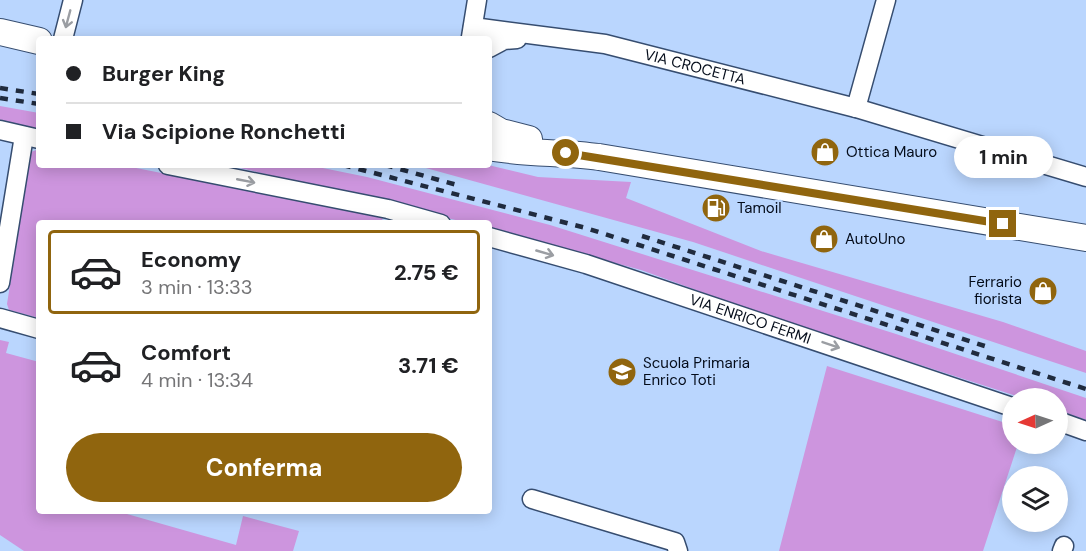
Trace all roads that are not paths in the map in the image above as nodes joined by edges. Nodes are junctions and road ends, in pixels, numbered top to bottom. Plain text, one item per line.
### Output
1 (73, 0) edge
2 (886, 0) edge
3 (474, 19) edge
4 (0, 32) edge
5 (64, 36) edge
6 (460, 36) edge
7 (533, 37) junction
8 (36, 40) edge
9 (492, 46) edge
10 (856, 108) junction
11 (492, 127) edge
12 (0, 129) edge
13 (32, 138) edge
14 (492, 147) edge
15 (566, 153) junction
16 (183, 168) edge
17 (1086, 177) edge
18 (427, 220) edge
19 (492, 238) edge
20 (1086, 238) edge
21 (0, 283) edge
22 (0, 318) edge
23 (36, 328) edge
24 (1002, 403) edge
25 (1068, 425) edge
26 (1086, 431) edge
27 (532, 499) dead end
28 (678, 551) edge

1 -> 5 street
2 - 10 street
3 - 6 street
3 - 7 street, VIA CROCETTA
4 - 8 main road
7 - 9 street, VIA CROCETTA
7 - 10 street, VIA CROCETTA
10 - 17 street, VIA CROCETTA
11 - 15 main road
12 - 13 street
13 - 21 street
14 - 15 main road
15 - 20 main road
16 -> 18 street
19 -> 24 street, VIA ENRICO FERMI
22 - 23 street
25 - 26 street
27 - 28 street

